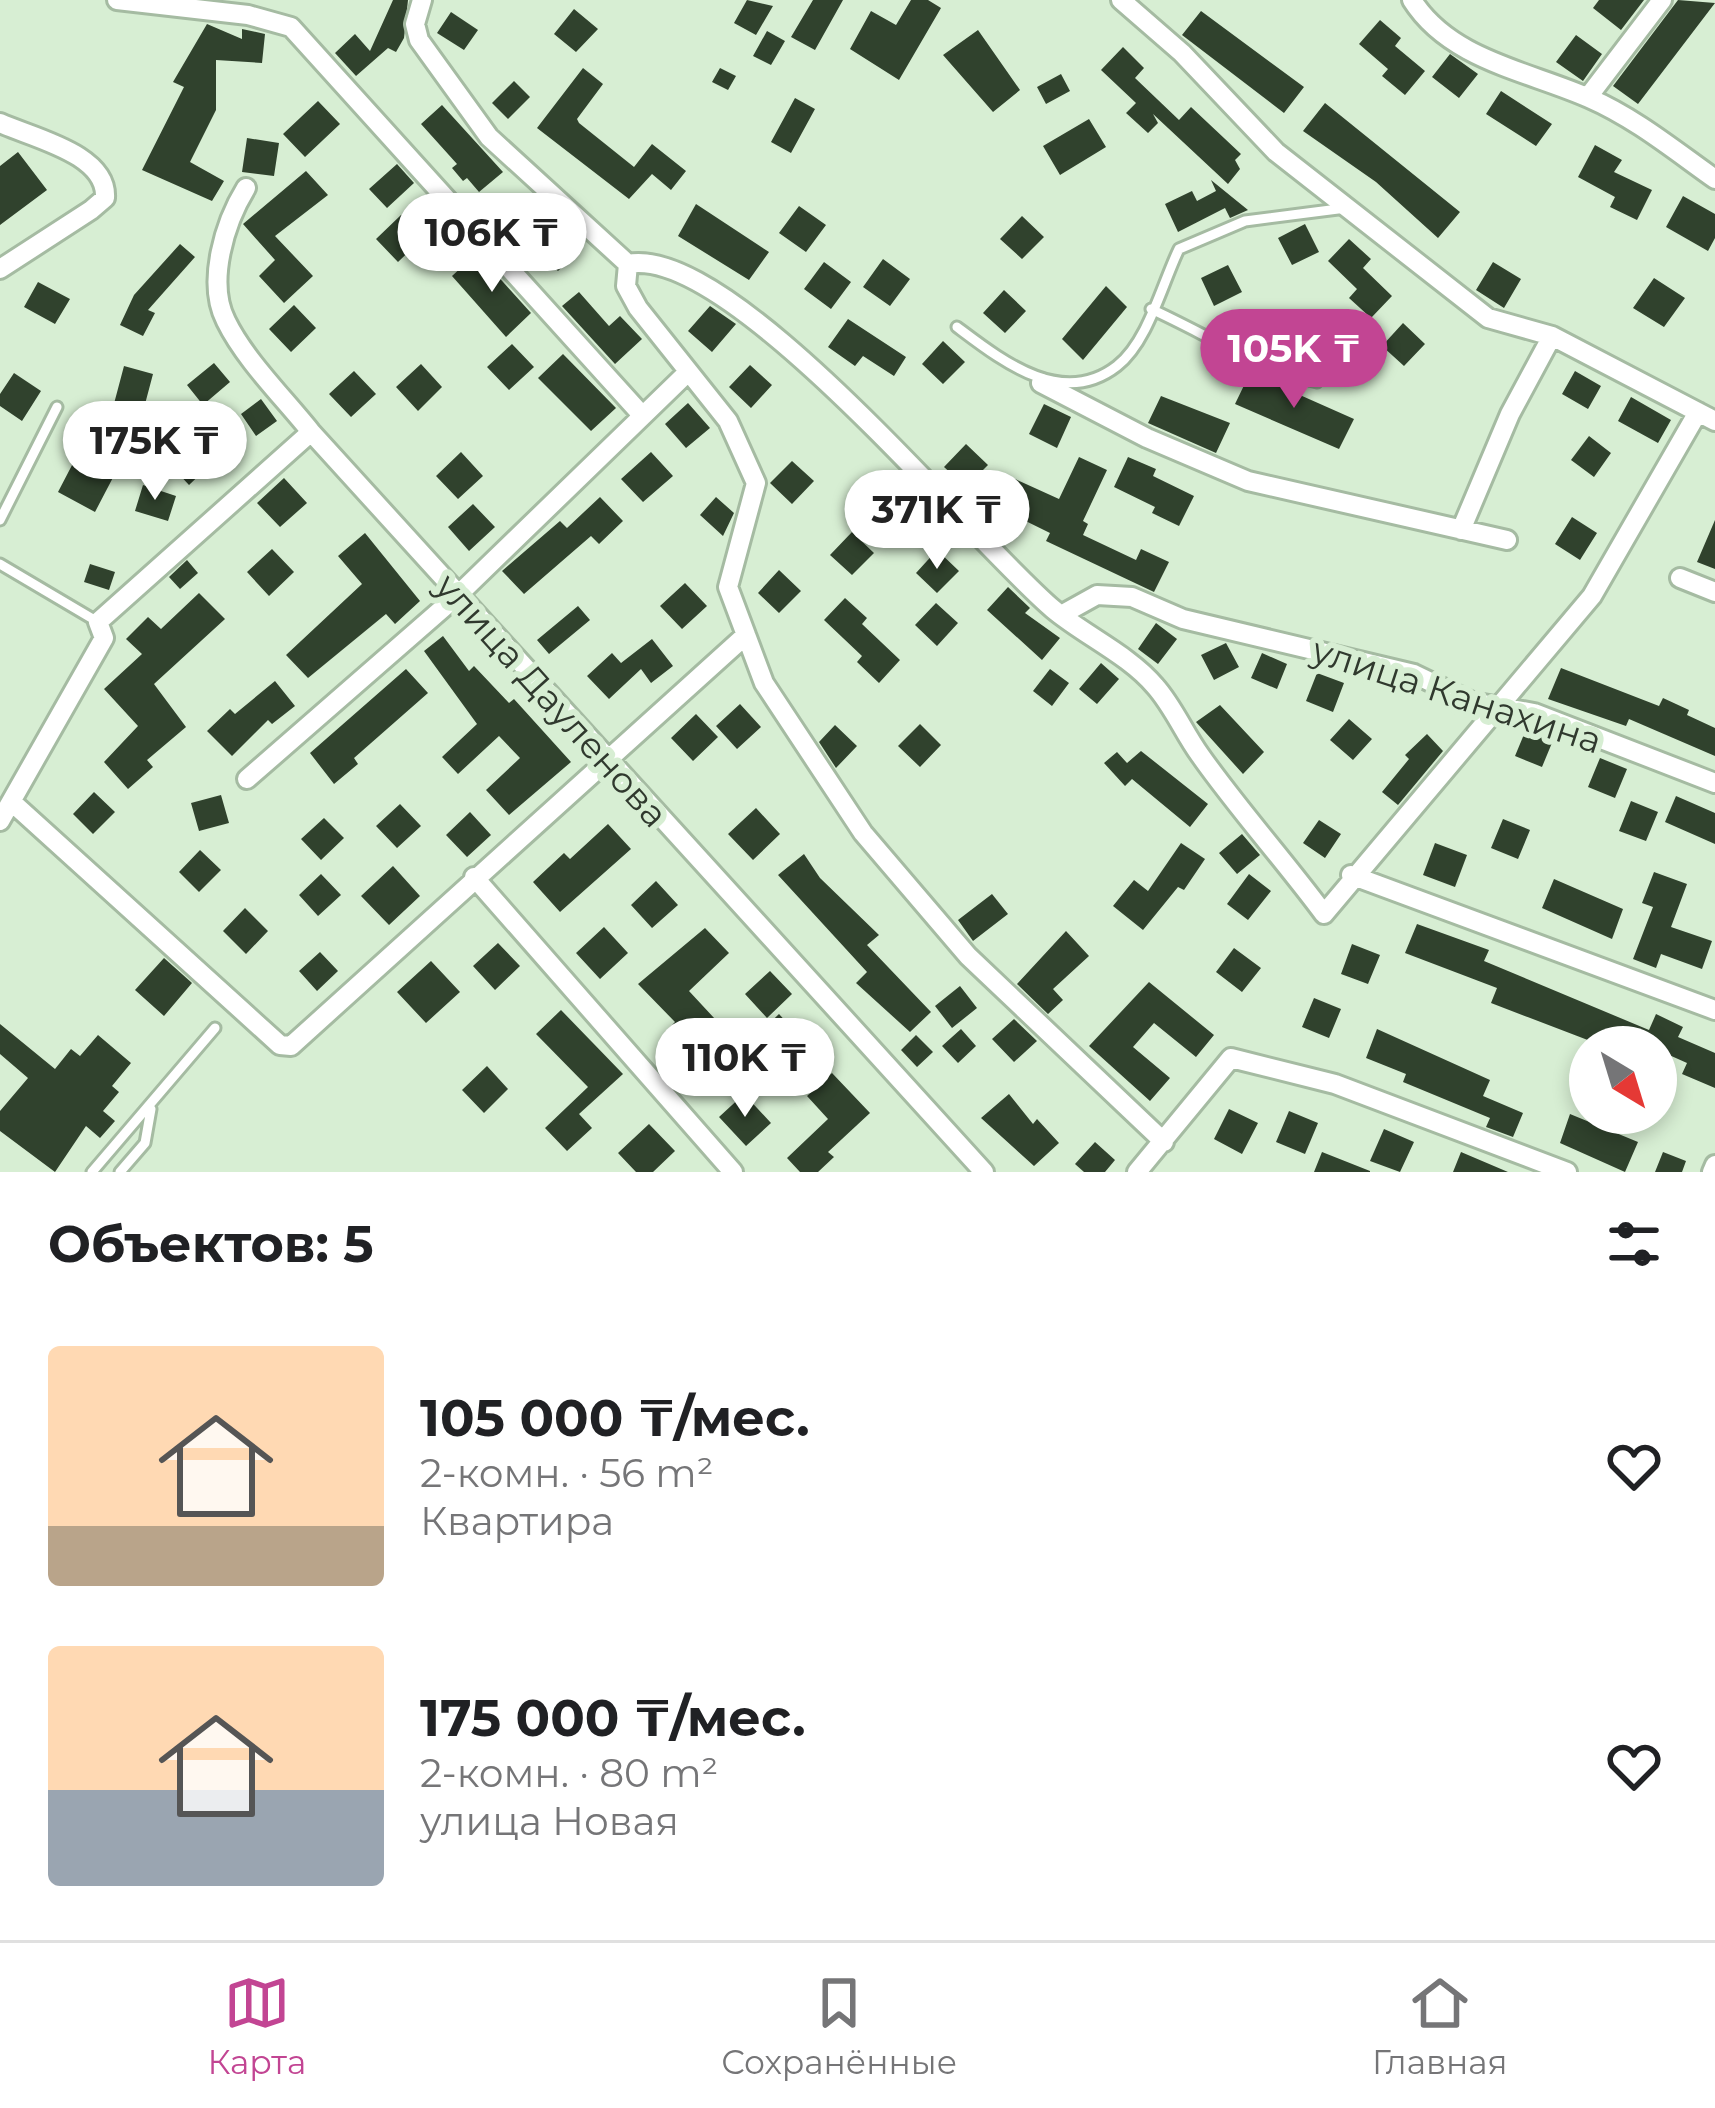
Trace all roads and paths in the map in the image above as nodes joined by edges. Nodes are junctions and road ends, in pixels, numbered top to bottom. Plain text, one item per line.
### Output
1 (118, 0) edge
2 (422, 0) edge
3 (1121, 0) edge
4 (1412, 0) edge
5 (1662, 0) edge
6 (158, 2) edge
7 (1588, 98) junction
8 (3, 128) edge
9 (1715, 179) edge
10 (246, 188) dead end
11 (1346, 208) junction
12 (628, 264) junction
13 (0, 268) edge
14 (1151, 309) junction
15 (957, 327) dead end
16 (1552, 336) junction
17 (688, 372) junction
18 (1317, 382) dead end
19 (1041, 383) junction
20 (57, 407) dead end
21 (640, 414) junction
22 (1707, 417) edge
23 (311, 433) junction
24 (0, 520) edge
25 (1461, 530) junction
26 (1507, 540) dead end
27 (0, 564) edge
28 (1680, 578) dead end
29 (1715, 592) edge
30 (458, 595) junction
31 (1061, 615) junction
32 (98, 622) junction
33 (746, 634) junction
34 (1502, 708) junction
35 (606, 759) junction
36 (247, 779) dead end
37 (1715, 784) edge
38 (14, 804) junction
39 (0, 821) edge
40 (1351, 875) junction
41 (474, 877) junction
42 (1715, 1010) edge
43 (214, 1028) dead end
44 (151, 1109) junction
45 (1164, 1142) junction
46 (92, 1172) edge
47 (120, 1172) edge
48 (733, 1172) edge
49 (984, 1172) edge
50 (1137, 1172) edge
51 (1567, 1172) edge

1 - 6 street
2 - 12 street
3 - 11 street
4 - 7 street
5 - 7 street
6 - 21 street
7 - 9 street
8 - 13 street
10 - 23 street, улица Дауленова
11 - 14 lane
11 - 16 street
12 - 17 street
12 - 31 street
14 - 18 lane
14 - 19 lane
15 - 19 lane
16 - 22 street
16 - 25 street
17 - 21 street
17 - 33 street
19 - 25 street
20 - 24 lane
21 - 30 street
22 - 34 street
23 - 30 street, улица Дауленова
23 - 32 street
25 - 26 street
27 - 32 lane
28 - 29 street
30 - 35 street, улица Дауленова
30 - 36 street
31 - 34 street, улица Канахина
31 - 40 street
32 - 38 street
33 - 35 street
33 - 45 street
34 - 37 street, улица Канахина
34 - 40 street
35 - 41 street
35 - 49 street, улица Дауленова
38 - 39 street
38 - 41 street
40 - 42 street
41 - 48 street
43 - 44 lane
44 - 46 lane
44 - 47 lane
45 - 50 street
45 - 51 street

